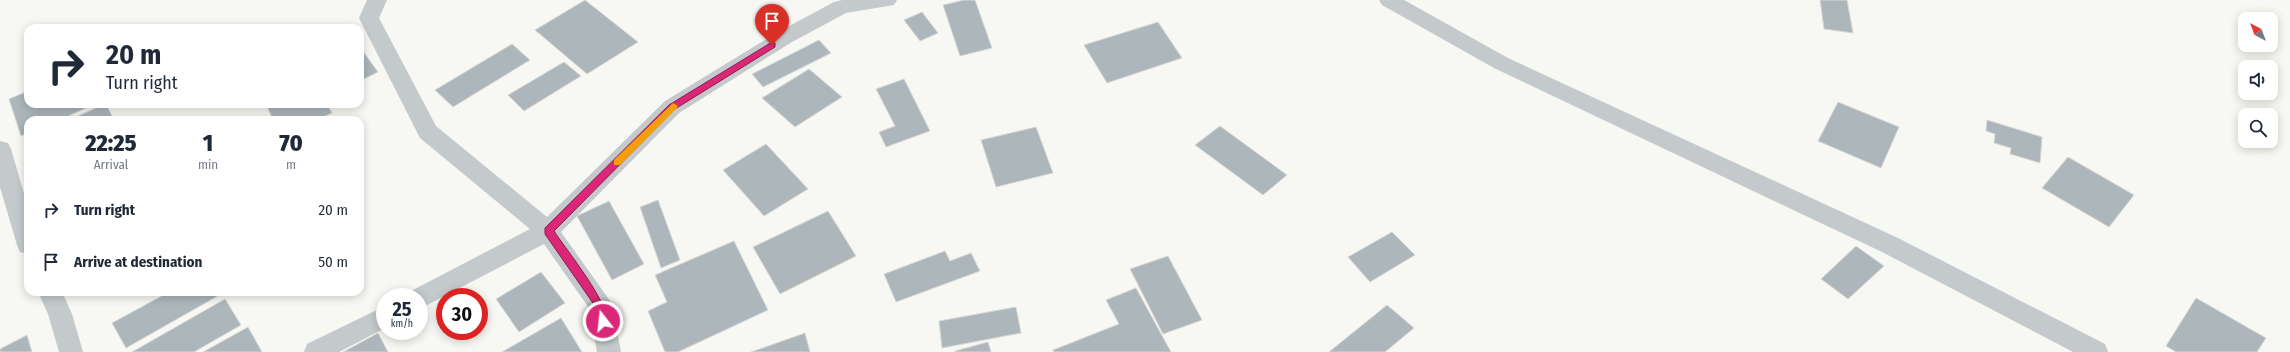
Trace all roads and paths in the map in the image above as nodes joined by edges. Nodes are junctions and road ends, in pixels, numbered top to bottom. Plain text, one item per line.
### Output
1 (377, 0) edge
2 (887, 0) edge
3 (1389, 0) edge
4 (0, 149) edge
5 (24, 231) edge
6 (548, 231) junction
7 (428, 293) edge
8 (52, 296) edge
9 (376, 321) edge
10 (71, 352) edge
11 (316, 352) edge
12 (609, 352) edge
13 (2096, 352) edge

1 - 6 street
2 - 6 street
3 - 13 street
4 - 5 street
6 - 7 street
6 - 12 street
8 - 10 street
9 - 11 street

